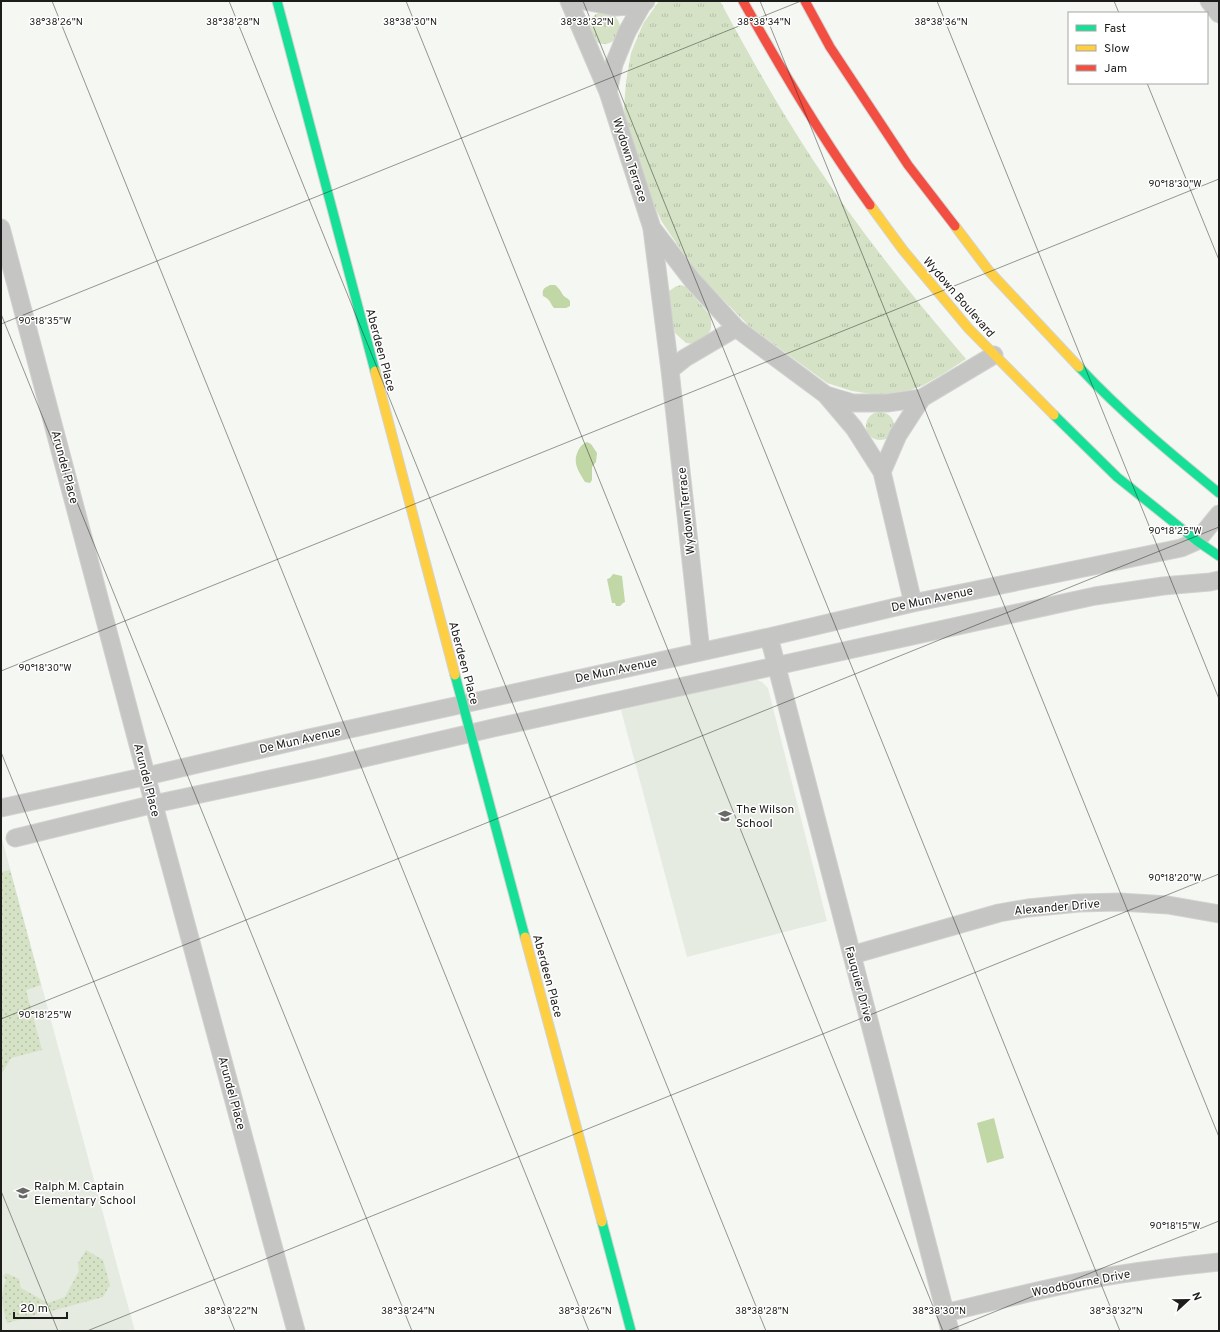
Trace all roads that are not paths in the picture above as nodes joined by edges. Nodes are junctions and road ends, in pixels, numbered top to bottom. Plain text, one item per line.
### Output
1 (277, 1) edge
2 (569, 1) edge
3 (585, 1) edge
4 (743, 1) edge
5 (805, 1) edge
6 (1209, 1) edge
7 (644, 3) edge
8 (1219, 14) edge
9 (608, 92) junction
10 (1, 228) edge
11 (652, 228) junction
12 (736, 328) junction
13 (994, 354) junction
14 (670, 370) junction
15 (826, 395) junction
16 (922, 398) junction
17 (882, 472) junction
18 (1219, 493) edge
19 (1219, 514) edge
20 (1198, 541) junction
21 (1219, 556) edge
22 (1219, 580) edge
23 (913, 603) junction
24 (769, 638) junction
25 (701, 652) junction
26 (776, 666) junction
27 (463, 704) junction
28 (470, 733) junction
29 (147, 776) junction
30 (154, 804) junction
31 (1, 808) edge
32 (15, 838) dead end
33 (1219, 914) edge
34 (852, 955) junction
35 (1219, 1262) edge
36 (945, 1313) junction
37 (296, 1331) edge
38 (631, 1331) edge
39 (950, 1331) edge

1 - 27 street, Aberdeen Place
2 - 9 street, Wydown Terrace
3 - 7 street
4 - 13 street, Wydown Boulevard
5 - 18 street
6 - 8 street
7 - 9 street
9 - 11 street, Wydown Terrace
10 - 29 street, Arundel Place
11 - 12 street, Wydown Terrace
11 - 14 street, Wydown Terrace
12 - 14 street
12 - 15 street, Wydown Terrace
13 - 16 street, Wydown Terrace
13 - 20 street, Wydown Boulevard
14 - 25 street, Wydown Terrace
15 - 16 street, Wydown Terrace
15 - 17 street, Wydown Terrace
16 - 17 street, Wydown Terrace
17 - 23 street, Wydown Terrace
19 - 20 street
20 - 21 street, Wydown Boulevard
20 - 23 street, De Mun Avenue
22 - 26 street
23 - 24 street, De Mun Avenue
24 - 25 street, De Mun Avenue
24 - 26 street, Fauquier Drive
25 - 27 street, De Mun Avenue
26 - 28 street
26 - 34 street, Fauquier Drive
27 - 28 street, Aberdeen Place
27 - 29 street, De Mun Avenue
28 - 30 street
28 - 38 street, Aberdeen Place
29 - 30 street, Arundel Place
29 - 31 street, De Mun Avenue
30 - 32 street
30 - 37 street, Arundel Place
33 - 34 street, Alexander Drive
34 - 36 street, Fauquier Drive
35 - 36 street, Woodbourne Drive
36 - 39 street, Fauquier Drive

